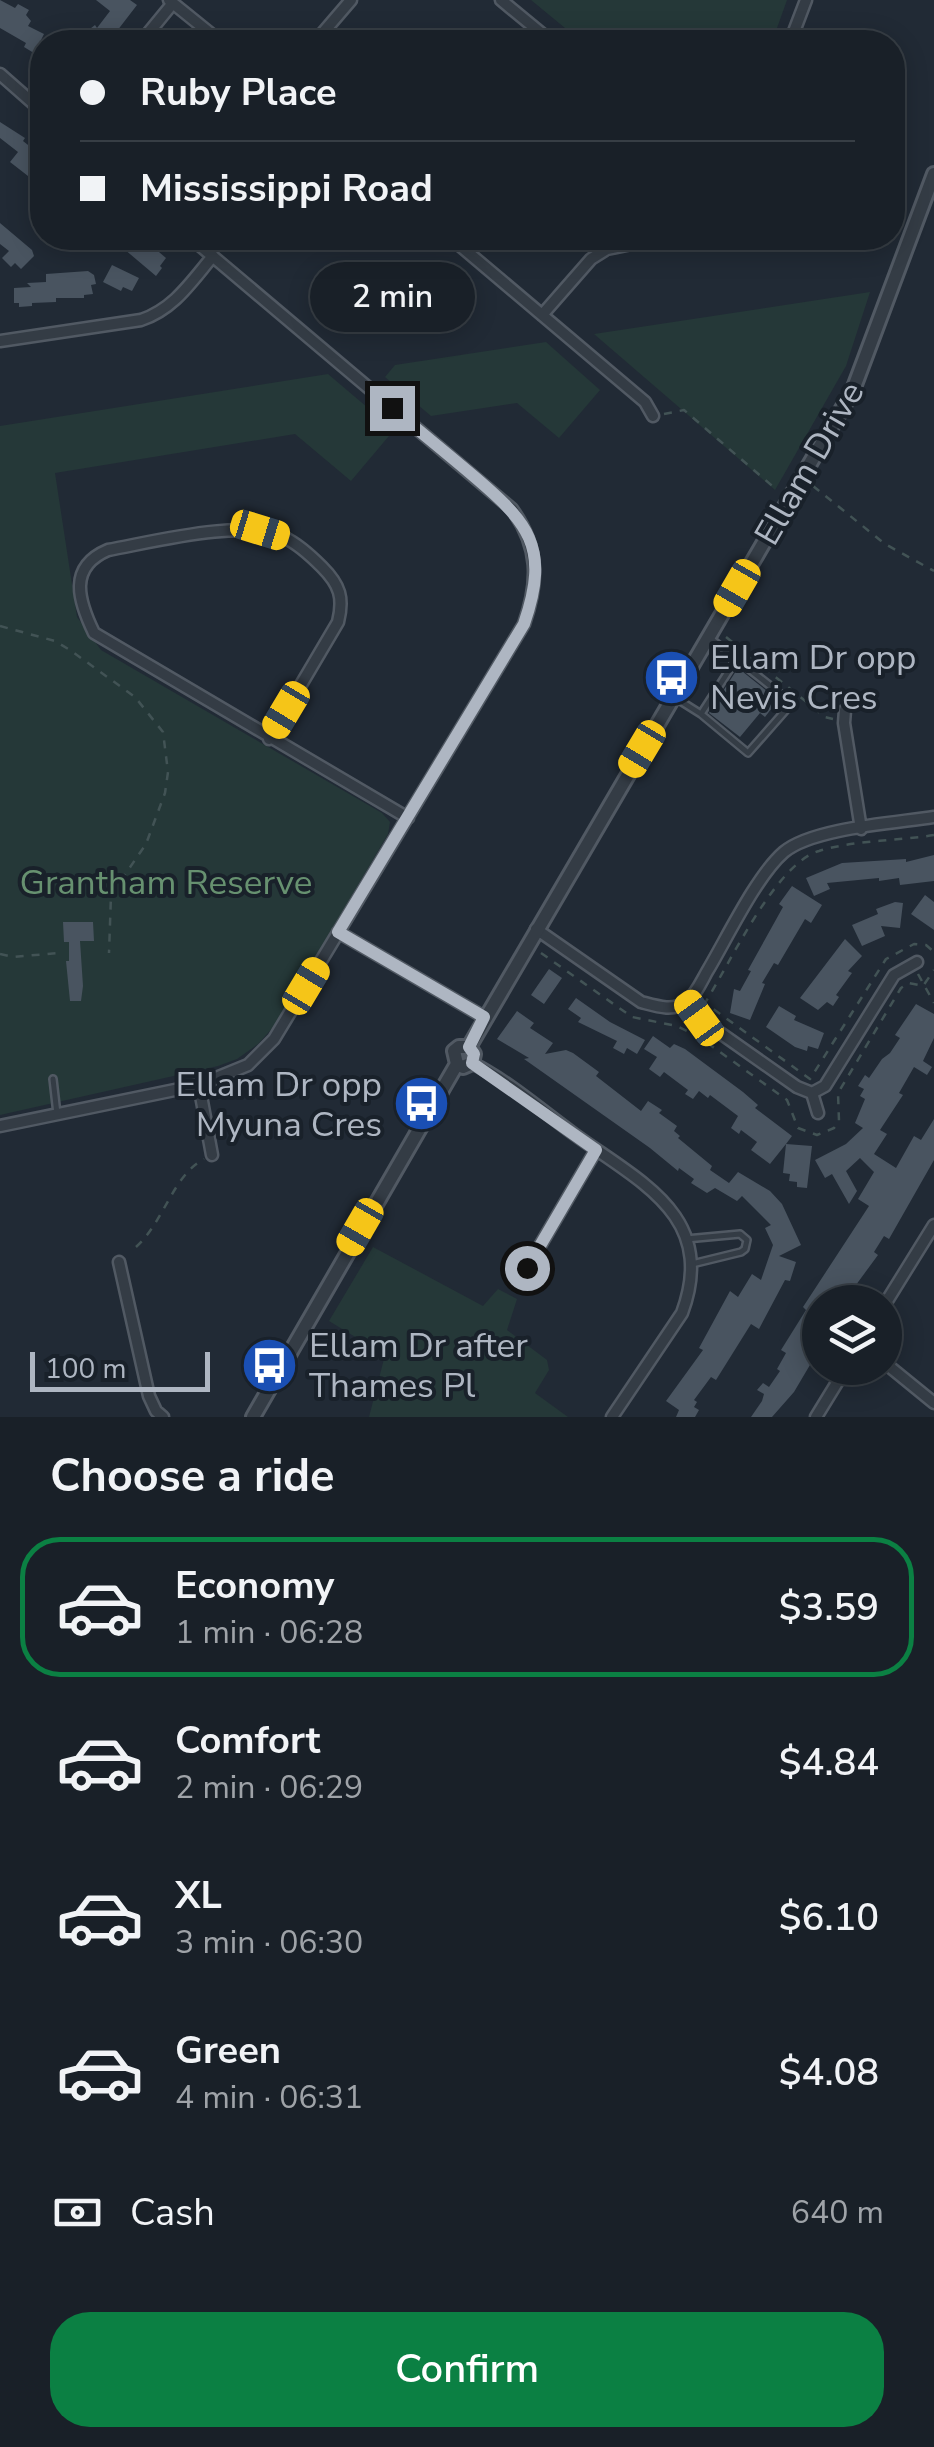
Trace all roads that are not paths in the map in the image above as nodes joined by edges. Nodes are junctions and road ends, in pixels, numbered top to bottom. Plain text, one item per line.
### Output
1 (352, 0) edge
2 (501, 0) edge
3 (806, 0) edge
4 (171, 2) edge
5 (150, 30) edge
6 (205, 30) edge
7 (326, 30) edge
8 (535, 30) edge
9 (795, 30) edge
10 (0, 74) edge
11 (30, 100) edge
12 (934, 174) edge
13 (205, 250) edge
14 (465, 250) edge
15 (605, 250) edge
16 (212, 256) junction
17 (542, 315) junction
18 (0, 341) edge
19 (652, 416) road end
20 (708, 637) junction
21 (738, 658) junction
22 (673, 697) junction
23 (845, 710) dead end
24 (700, 714) junction
25 (269, 739) junction
26 (934, 817) edge
27 (408, 818) junction
28 (860, 829) junction
29 (536, 929) junction
30 (338, 932) junction
31 (917, 962) road end
32 (687, 1001) junction
33 (484, 1017) junction
34 (469, 1047) junction
35 (472, 1063) junction
36 (457, 1064) junction
37 (53, 1079) dead end
38 (200, 1085) junction
39 (812, 1093) junction
40 (818, 1112) dead end
41 (57, 1114) junction
42 (0, 1126) edge
43 (596, 1150) junction
44 (212, 1155) road end
45 (934, 1224) edge
46 (686, 1239) junction
47 (119, 1262) dead end
48 (692, 1264) junction
49 (527, 1268) dead end
50 (897, 1285) edge
51 (902, 1377) edge
52 (836, 1385) edge
53 (934, 1402) edge
54 (163, 1417) edge
55 (253, 1417) edge
56 (612, 1417) edge
57 (816, 1417) edge

1 - 7 street
2 - 8 street
3 - 9 street
4 - 5 street
4 - 6 street
10 - 11 street
12 - 20 street, Ellam Drive
13 - 16 street
14 - 17 street
15 - 17 street
16 - 18 street
16 - 27 street
17 - 19 street
20 - 21 lane
20 - 22 street, Ellam Drive
21 - 24 lane
21 - 24 lane
22 - 24 lane
22 - 29 street, Ellam Drive
23 - 28 street
25 - 25 street
25 - 27 street
26 - 28 street
27 - 30 street
28 - 32 street
29 - 32 street
29 - 33 street, Ellam Drive
30 - 33 street
30 - 38 street
31 - 39 street
32 - 39 street
33 - 34 street, Ellam Drive
34 - 35 street
34 - 36 street
35 - 36 street
35 - 43 street
36 - 55 street
37 - 41 lane
38 - 41 street
38 - 44 street
39 - 40 street
41 - 42 street
43 - 46 street
43 - 49 street
45 - 50 street
46 - 48 street
46 - 48 lane
47 - 54 street
48 - 56 street
51 - 53 street
52 - 57 street

